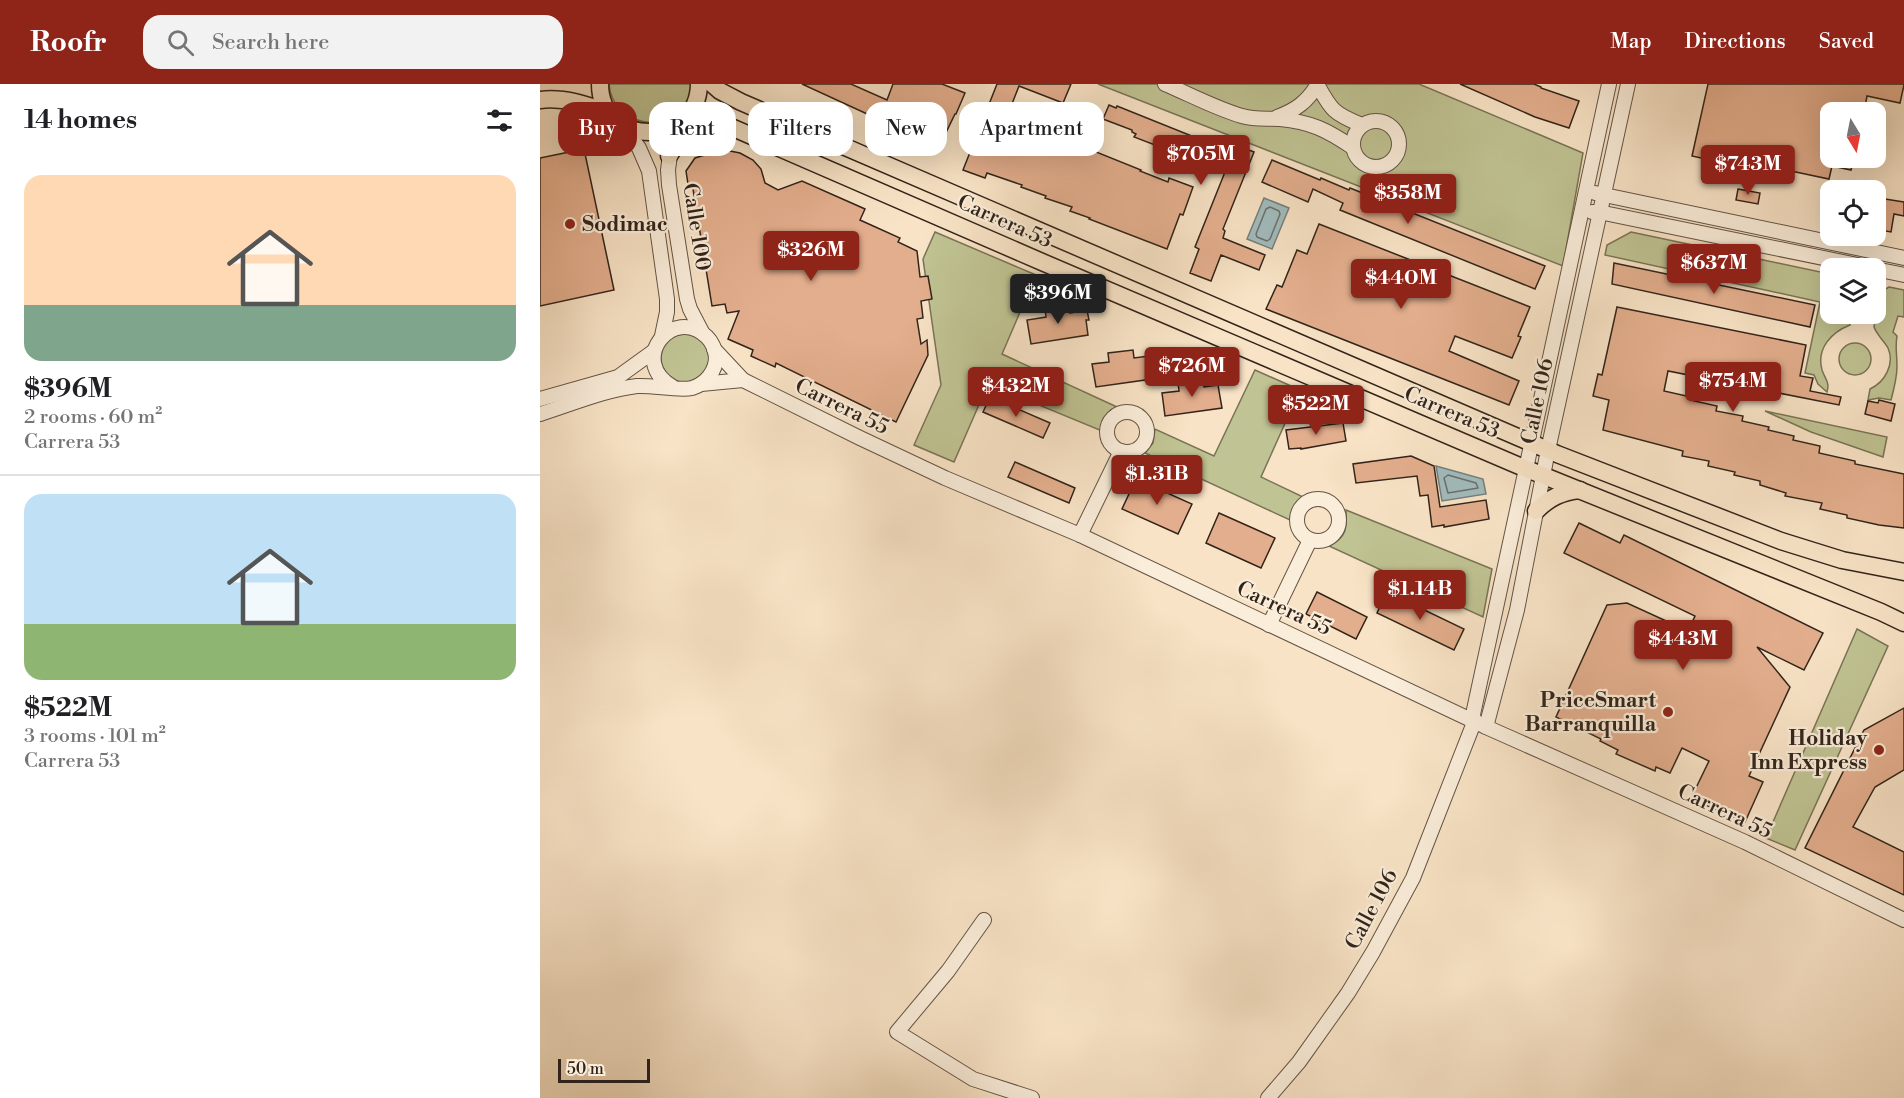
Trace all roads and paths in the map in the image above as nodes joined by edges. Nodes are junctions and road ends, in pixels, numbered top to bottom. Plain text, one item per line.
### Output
1 (600, 84) edge
2 (699, 84) edge
3 (712, 84) edge
4 (1165, 84) edge
5 (1317, 84) edge
6 (1609, 84) edge
7 (1628, 84) edge
8 (540, 100) edge
9 (576, 102) edge
10 (603, 102) edge
11 (696, 102) edge
12 (1272, 119) junction
13 (1362, 126) junction
14 (736, 130) edge
15 (637, 147) edge
16 (1352, 147) junction
17 (669, 156) edge
18 (1586, 191) junction
19 (1603, 195) junction
20 (1581, 212) junction
21 (1599, 212) junction
22 (1821, 258) edge
23 (1904, 258) edge
24 (1886, 271) edge
25 (1904, 275) edge
26 (702, 332) junction
27 (662, 336) junction
28 (714, 349) junction
29 (654, 351) junction
30 (743, 381) junction
31 (701, 384) junction
32 (673, 387) junction
33 (540, 399) edge
34 (540, 414) edge
35 (1532, 444) junction
36 (1548, 450) junction
37 (1121, 451) dead end
38 (1526, 468) junction
39 (1543, 475) junction
40 (1581, 490) junction
41 (1536, 511) junction
42 (1080, 535) junction
43 (1310, 540) dead end
44 (1904, 572) edge
45 (1904, 623) edge
46 (1269, 625) junction
47 (1482, 676) junction
48 (1447, 708) junction
49 (1477, 722) junction
50 (984, 920) dead end
51 (1904, 920) edge
52 (1032, 1098) edge
53 (1268, 1098) edge

1 - 10 main road
2 - 11 main road
3 - 35 main road, Carrera 53
4 - 12 street
5 - 12 street
5 - 13 street
6 - 18 street, Calle 106
7 - 19 street, Calle 106
8 - 9 main road
12 - 16 street
13 - 16 street
13 - 16 street
14 - 38 main road, Carrera 53
15 - 27 street, Calle 100
17 - 26 street, Calle 100
18 - 19 street
18 - 20 street, Calle 106
19 - 21 street, Calle 106
19 - 23 street
20 - 21 street
20 - 35 street, Calle 106
21 - 22 street
21 - 36 street, Calle 106
24 - 25 street
26 - 27 street
26 - 28 street
27 - 29 street
28 - 30 street, Carrera 55
28 - 31 street
29 - 32 street
29 - 33 street
30 - 31 street, Carrera 55
30 - 42 street, Carrera 55
31 - 32 street
32 - 34 street
35 - 36 main road, Carrera 53
35 - 38 street, Calle 106
36 - 39 street, Calle 106
36 - 44 main road, Carrera 53
37 - 42 street
38 - 39 main road, Carrera 53
38 - 47 street, Calle 106
39 - 40 main road, Carrera 53
39 - 41 street, Calle 106
40 - 41 main road
40 - 45 main road, Carrera 53
41 - 49 street, Calle 106
42 - 46 street, Carrera 55
43 - 46 street
46 - 48 street, Carrera 55
47 - 48 street, Calle 106
47 - 49 street, Calle 106
48 - 49 street, Carrera 55
49 - 51 street, Carrera 55
49 - 53 street, Calle 106
50 - 52 street

